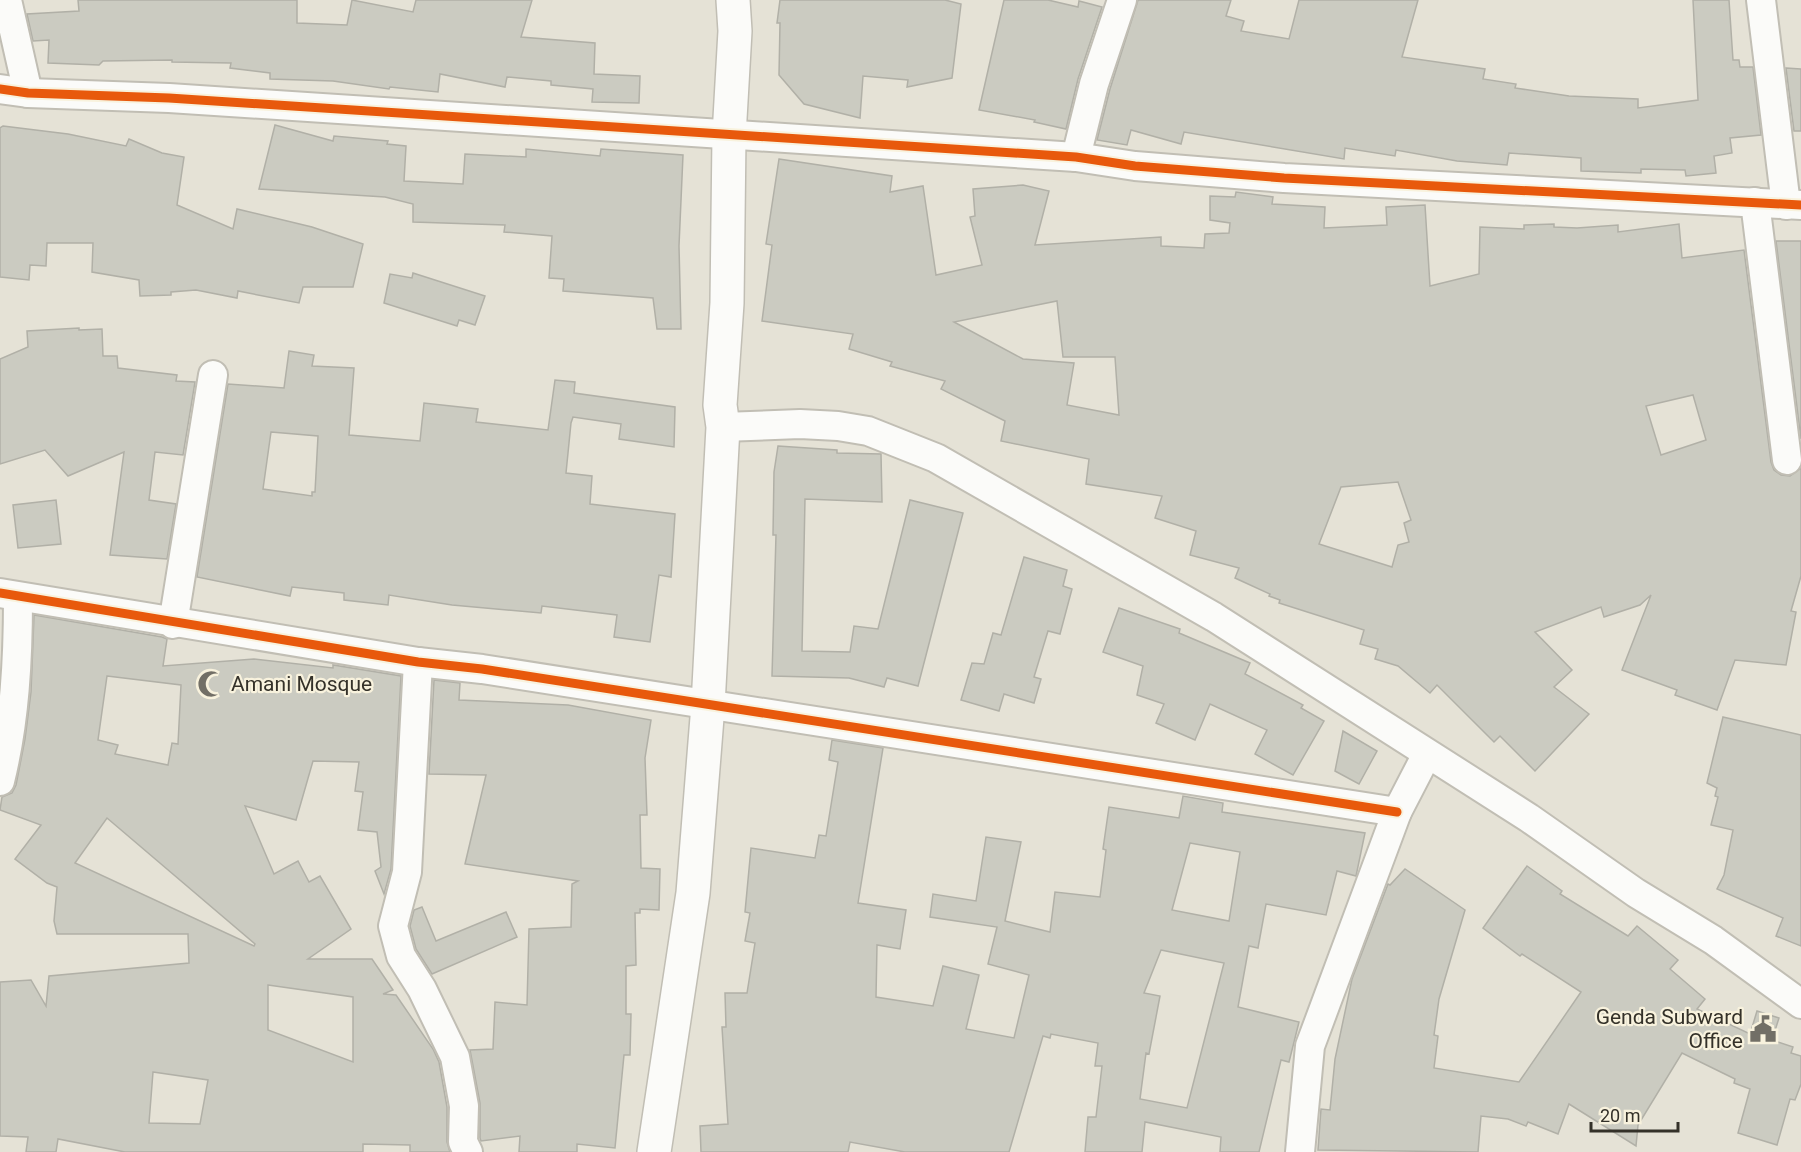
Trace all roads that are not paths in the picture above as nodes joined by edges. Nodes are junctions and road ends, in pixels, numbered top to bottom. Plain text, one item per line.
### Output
1 (7, 0) edge
2 (733, 0) edge
3 (1122, 0) edge
4 (1761, 0) edge
5 (0, 89) edge
6 (28, 93) junction
7 (729, 136) junction
8 (1076, 157) junction
9 (1755, 202) junction
10 (1793, 205) edge
11 (213, 375) dead end
12 (723, 427) junction
13 (1786, 460) dead end
14 (9, 595) edge
15 (173, 624) junction
16 (418, 662) junction
17 (708, 705) junction
18 (1427, 754) junction
19 (0, 781) edge
20 (1397, 812) junction
21 (1801, 1004) edge
22 (468, 1152) edge
23 (654, 1152) edge
24 (1300, 1152) edge

1 - 6 street
2 - 7 street
3 - 8 street
4 - 10 street
5 - 6 street
6 - 7 street
7 - 8 street
7 - 12 street
8 - 9 street
9 - 10 street
9 - 13 street
11 - 15 street
12 - 17 street
12 - 18 street
14 - 15 street
14 - 19 street
15 - 16 street
16 - 17 street
16 - 22 street
17 - 20 street
17 - 23 street
18 - 20 street
18 - 21 street
20 - 24 street

